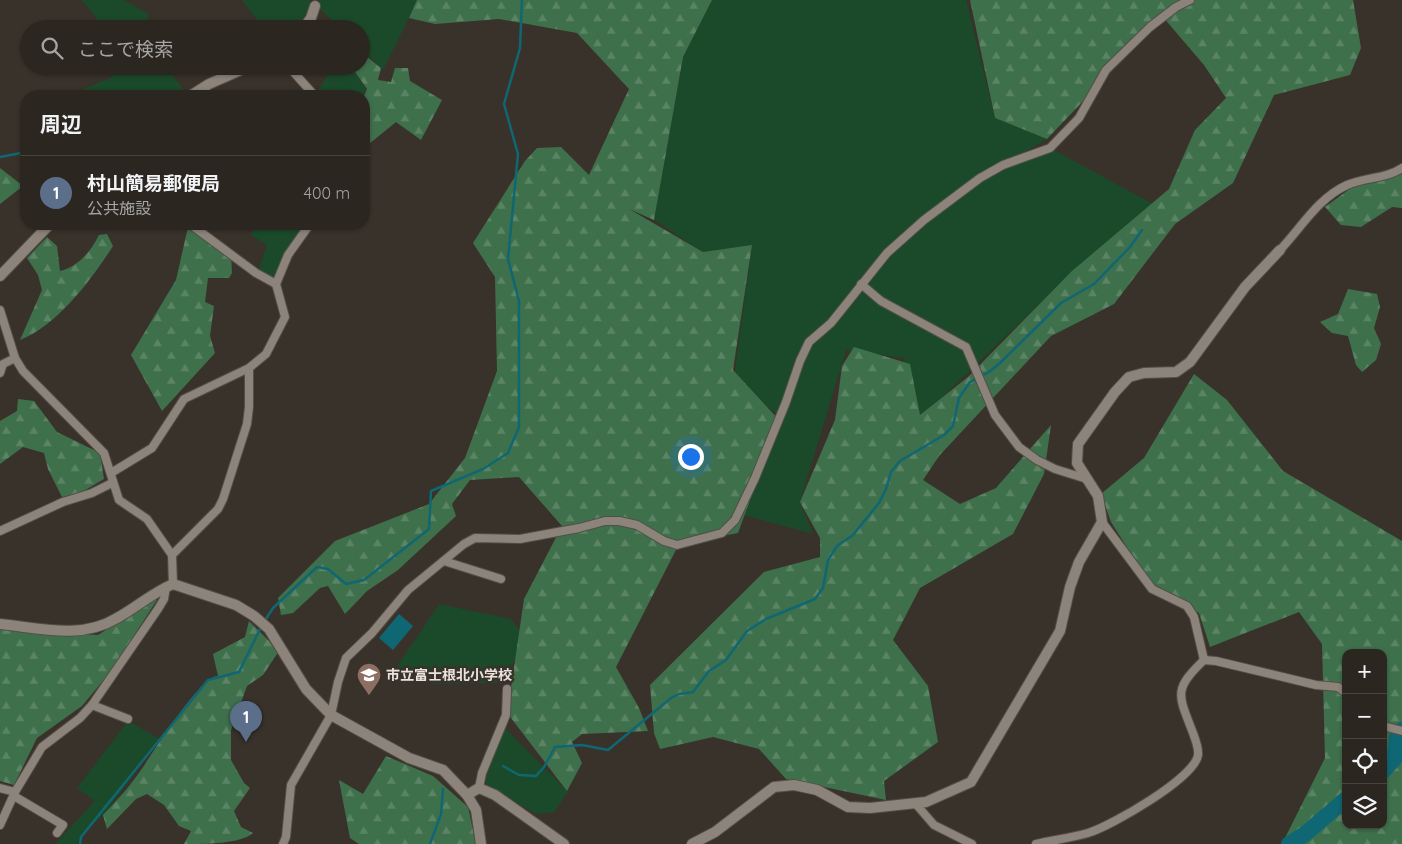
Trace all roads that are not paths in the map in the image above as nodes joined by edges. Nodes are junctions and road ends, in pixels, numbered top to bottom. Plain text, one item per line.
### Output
1 (1190, 0) edge
2 (316, 3) edge
3 (310, 20) edge
4 (229, 75) edge
5 (296, 75) edge
6 (199, 90) edge
7 (310, 90) edge
8 (1402, 168) edge
9 (44, 230) edge
10 (198, 230) edge
11 (306, 230) edge
12 (1280, 250) joint
13 (0, 276) edge
14 (276, 284) junction
15 (861, 284) junction
16 (0, 310) edge
17 (15, 358) junction
18 (249, 368) junction
19 (0, 372) edge
20 (111, 473) junction
21 (1087, 479) junction
22 (112, 483) junction
23 (1102, 522) junction
24 (0, 531) edge
25 (172, 555) junction
26 (444, 561) junction
27 (501, 579) dead end
28 (169, 585) junction
29 (0, 624) edge
30 (1204, 660) junction
31 (507, 689) dead end
32 (1342, 690) edge
33 (92, 705) junction
34 (331, 715) junction
35 (128, 719) dead end
36 (1387, 727) edge
37 (1402, 731) edge
38 (0, 788) edge
39 (480, 788) junction
40 (14, 794) junction
41 (467, 795) junction
42 (915, 803) junction
43 (0, 824) edge
44 (58, 833) dead end
45 (283, 844) edge
46 (481, 844) edge
47 (564, 844) edge
48 (692, 844) edge
49 (972, 844) edge
50 (1036, 844) edge

1 - 15 street
2 - 3 street
4 - 6 street
5 - 7 street
8 - 12 street
9 - 13 street
10 - 14 street
11 - 14 street
12 - 21 street
14 - 18 street
15 - 21 street
15 - 26 street
16 - 17 street
17 - 19 street
17 - 20 street
18 - 20 street
18 - 25 street
20 - 22 street
21 - 23 street
22 - 24 street
22 - 25 street
23 - 30 street
23 - 42 street
25 - 28 street
26 - 27 street
26 - 34 street
28 - 29 street
28 - 33 street
28 - 34 street
30 - 32 street
30 - 50 street
31 - 39 street
33 - 35 street
33 - 40 street
34 - 41 street
34 - 45 street
36 - 37 street
38 - 40 street
39 - 41 street
39 - 47 street
40 - 43 street
40 - 44 street
41 - 46 street
42 - 48 street
42 - 49 street

